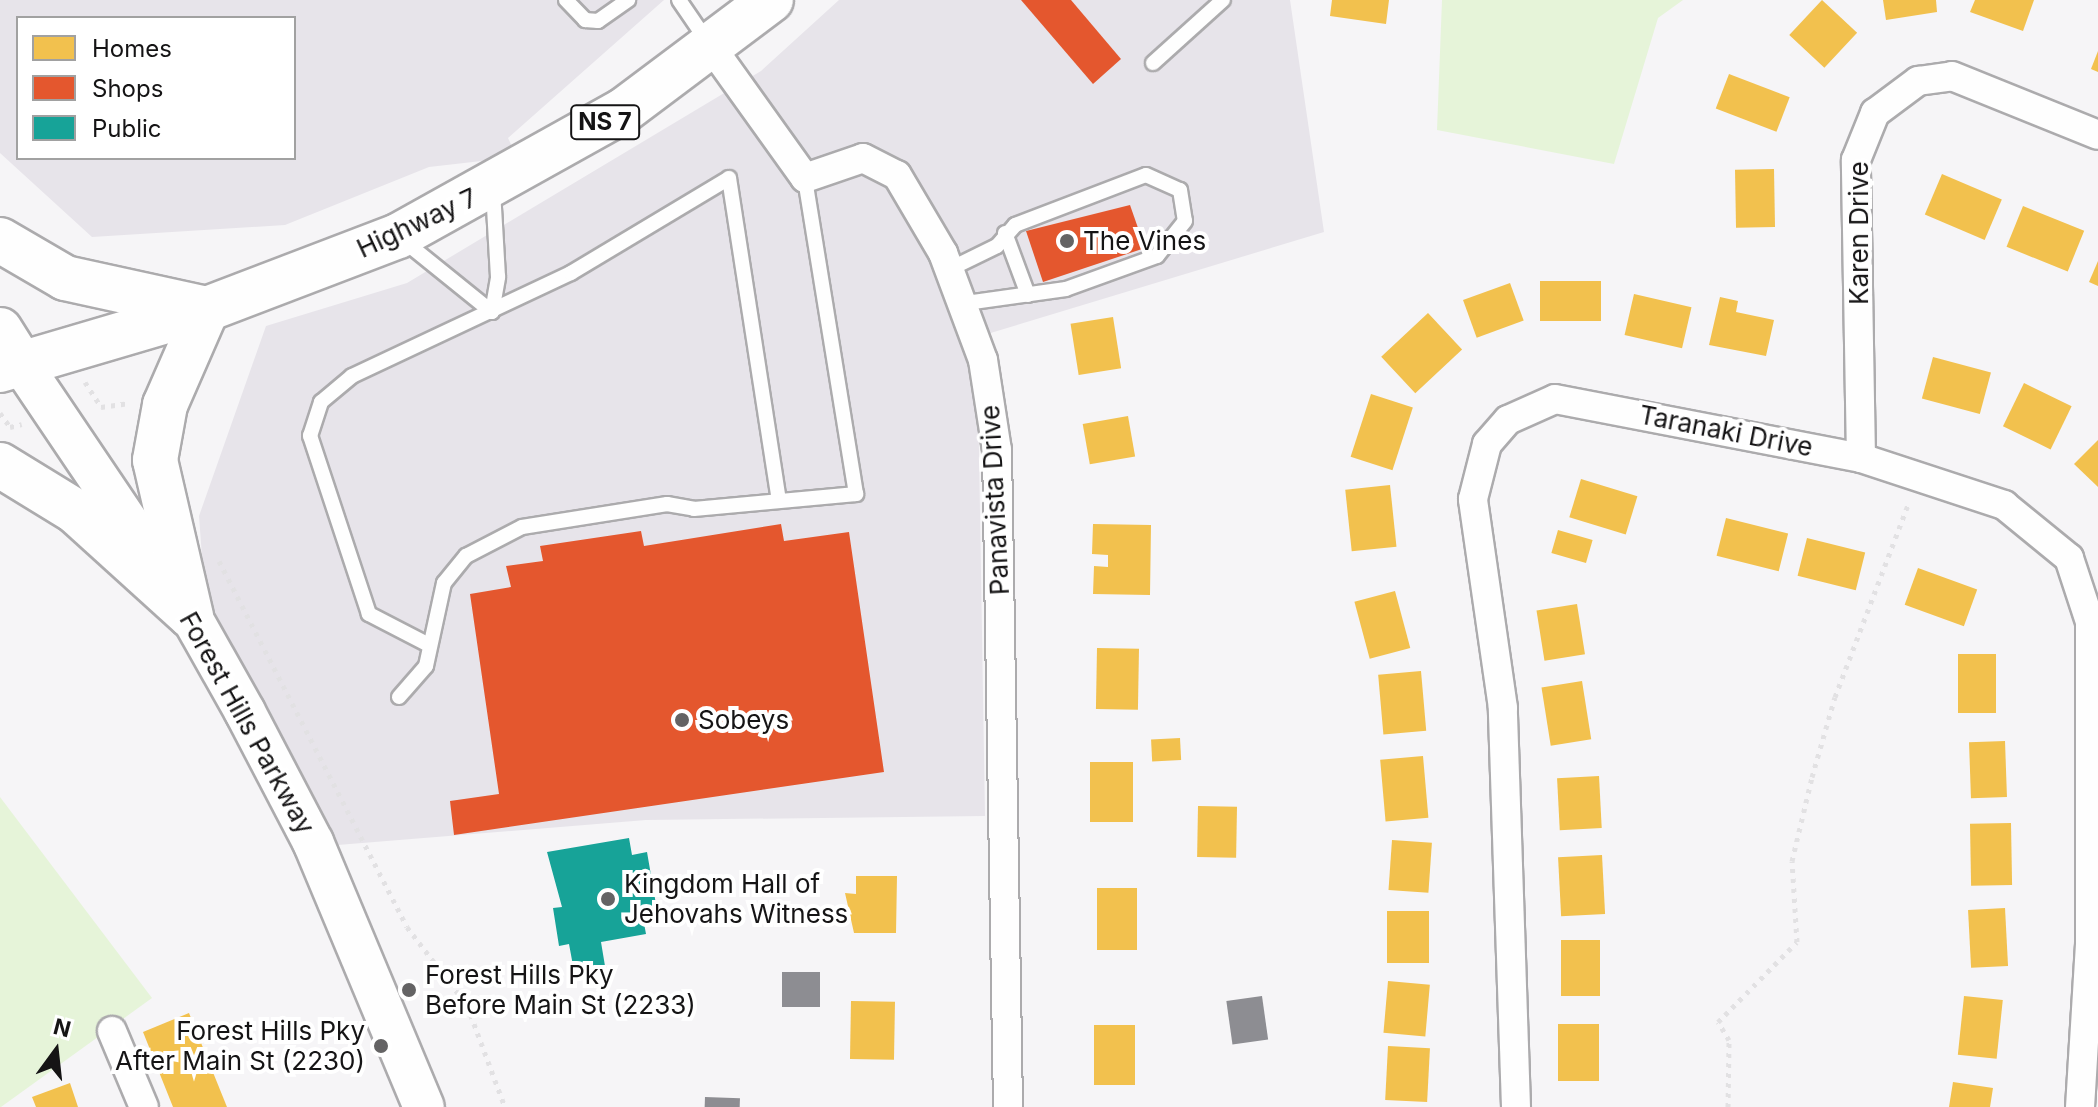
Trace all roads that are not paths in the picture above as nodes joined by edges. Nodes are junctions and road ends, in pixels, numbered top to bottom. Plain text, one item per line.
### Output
1 (566, 0) edge
2 (628, 0) edge
3 (679, 0) edge
4 (771, 0) edge
5 (1223, 0) edge
6 (712, 48) junction
7 (1153, 63) dead end
8 (2098, 135) edge
9 (805, 178) junction
10 (493, 187) junction
11 (1005, 233) junction
12 (398, 236) junction
13 (0, 240) edge
14 (950, 269) junction
15 (1028, 295) junction
16 (966, 303) junction
17 (207, 309) junction
18 (492, 312) junction
19 (7, 355) edge
20 (1861, 458) junction
21 (0, 465) edge
22 (778, 495) junction
23 (191, 616) junction
24 (429, 645) junction
25 (399, 697) dead end
26 (112, 1031) dead end
27 (144, 1107) edge
28 (424, 1107) edge
29 (1008, 1107) edge
30 (1516, 1107) edge
31 (2080, 1107) edge

1 - 2 lane
3 - 6 lane
4 - 6 main road, Highway 7 / NS 7
5 - 7 lane
6 - 9 street
6 - 10 main road, Highway 7 / NS 7
8 - 20 street, Karen Drive
9 - 14 street, Panavista Drive
9 - 22 lane
10 - 12 main road, Highway 7 / NS 7
10 - 18 lane
11 - 14 lane
11 - 15 lane
11 - 15 lane
12 - 17 main road, Highway 7 / NS 7
12 - 18 lane
13 - 17 main road
14 - 16 street, Panavista Drive
15 - 16 lane
16 - 29 street, Panavista Drive
17 - 19 main road, Highway 7 / NS 7
17 - 23 main road
18 - 22 lane
18 - 24 lane
19 - 23 main road, Forest Hills Parkway
20 - 30 street, Taranaki Drive
20 - 31 street, Taranaki Drive
21 - 23 main road
22 - 24 lane
23 - 28 main road, Forest Hills Parkway
24 - 25 lane
26 - 27 street

